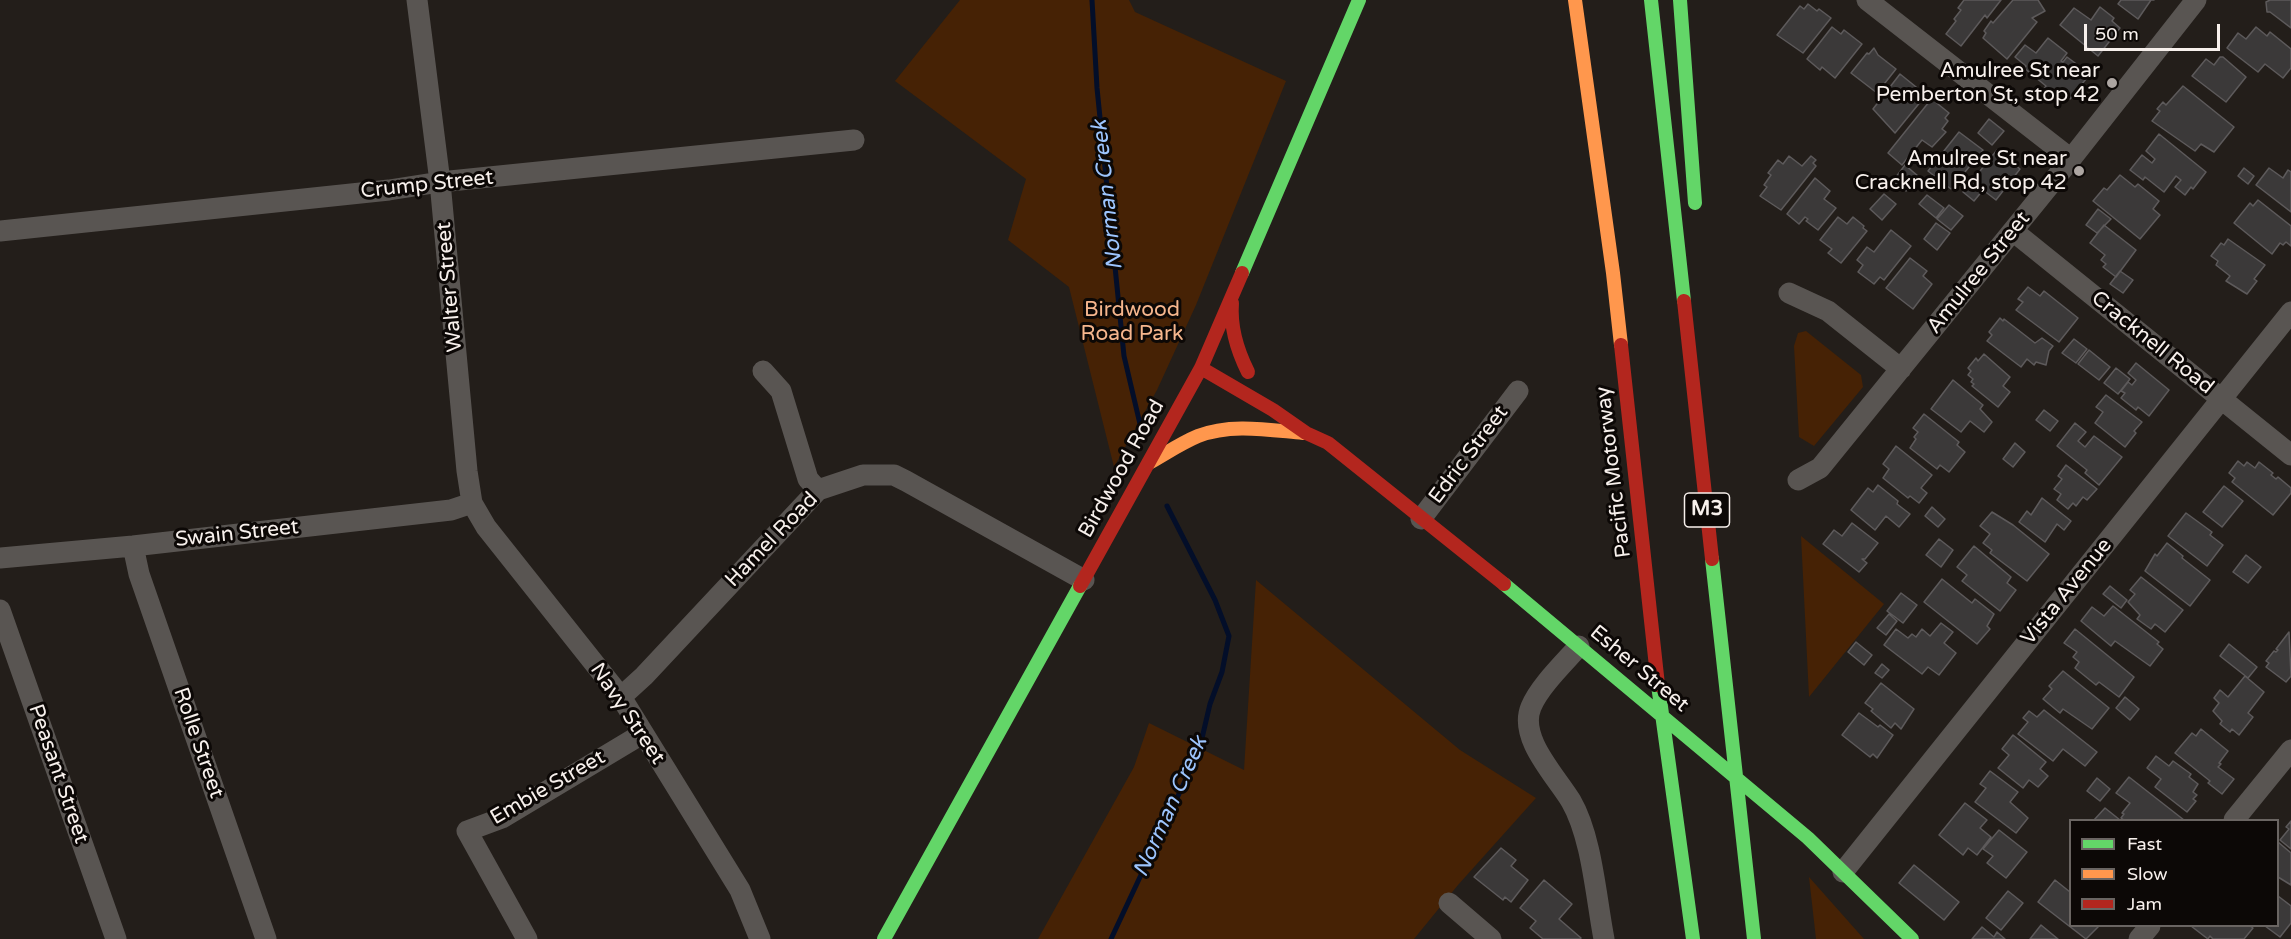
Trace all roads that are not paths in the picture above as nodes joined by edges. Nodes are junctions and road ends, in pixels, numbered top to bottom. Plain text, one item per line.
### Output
1 (417, 0) edge
2 (1359, 0) edge
3 (1575, 0) edge
4 (1651, 0) edge
5 (1680, 0) edge
6 (1867, 0) edge
7 (2196, 0) edge
8 (854, 141) dead end
9 (2071, 159) junction
10 (440, 182) junction
11 (1696, 212) dead end
12 (0, 231) edge
13 (2013, 231) junction
14 (1696, 268) dead end
15 (1789, 293) dead end
16 (1233, 296) junction
17 (1683, 300) junction
18 (2291, 312) edge
19 (1209, 351) junction
20 (1201, 368) junction
21 (1900, 369) junction
22 (763, 370) dead end
23 (1518, 391) dead end
24 (2221, 399) junction
25 (1310, 427) junction
26 (2291, 455) edge
27 (1149, 464) junction
28 (1798, 480) dead end
29 (818, 490) junction
30 (472, 503) junction
31 (1421, 519) junction
32 (133, 546) junction
33 (0, 558) edge
34 (1084, 580) junction
35 (0, 610) edge
36 (1583, 650) junction
37 (621, 698) junction
38 (642, 734) junction
39 (2291, 750) edge
40 (2235, 819) edge
41 (1844, 872) junction
42 (1449, 903) dead end
43 (2149, 927) edge
44 (116, 939) edge
45 (266, 939) edge
46 (527, 939) edge
47 (760, 939) edge
48 (884, 939) edge
49 (1491, 939) edge
50 (1604, 939) edge
51 (1693, 939) edge
52 (1754, 939) edge
53 (1912, 939) edge
54 (2139, 939) edge

1 - 10 street, Walter Street
2 - 16 main road, Birdwood Road
3 - 51 main road, Pacific Motorway
4 - 17 main road, M3
5 - 11 main road
6 - 9 street
7 - 9 street, Amulree Street
8 - 10 street, Crump Street
9 - 13 street, Amulree Street
10 - 12 street, Crump Street
10 - 30 street, Walter Street
13 - 21 street, Amulree Street
13 - 24 street, Cracknell Road
14 - 17 main road
15 - 21 street
16 - 19 main road, Birdwood Road
16 - 19 main road
17 - 52 main road, M3
18 - 24 street, Vista Avenue
19 - 20 main road, Birdwood Road
20 - 25 main road, Esher Street
20 - 27 main road, Birdwood Road
21 - 28 street, Amulree Street
22 - 29 street
23 - 31 street, Edric Street
24 - 26 street, Cracknell Road
24 - 41 street, Vista Avenue
25 - 27 main road
25 - 31 main road, Esher Street
27 - 34 main road, Birdwood Road
29 - 34 street, Hamel Road
29 - 37 street, Hamel Road
30 - 32 street, Swain Street
30 - 37 street, Navy Street
31 - 36 main road, Esher Street
32 - 33 street, Swain Street
32 - 45 street, Rolle Street
34 - 48 main road, Birdwood Road
35 - 44 street, Peasant Street
36 - 41 main road, Esher Street
36 - 50 street
37 - 38 street, Navy Street
38 - 46 street, Embie Street
38 - 47 street, Navy Street
39 - 40 street
41 - 53 main road, Esher Street
42 - 49 street
43 - 54 street

